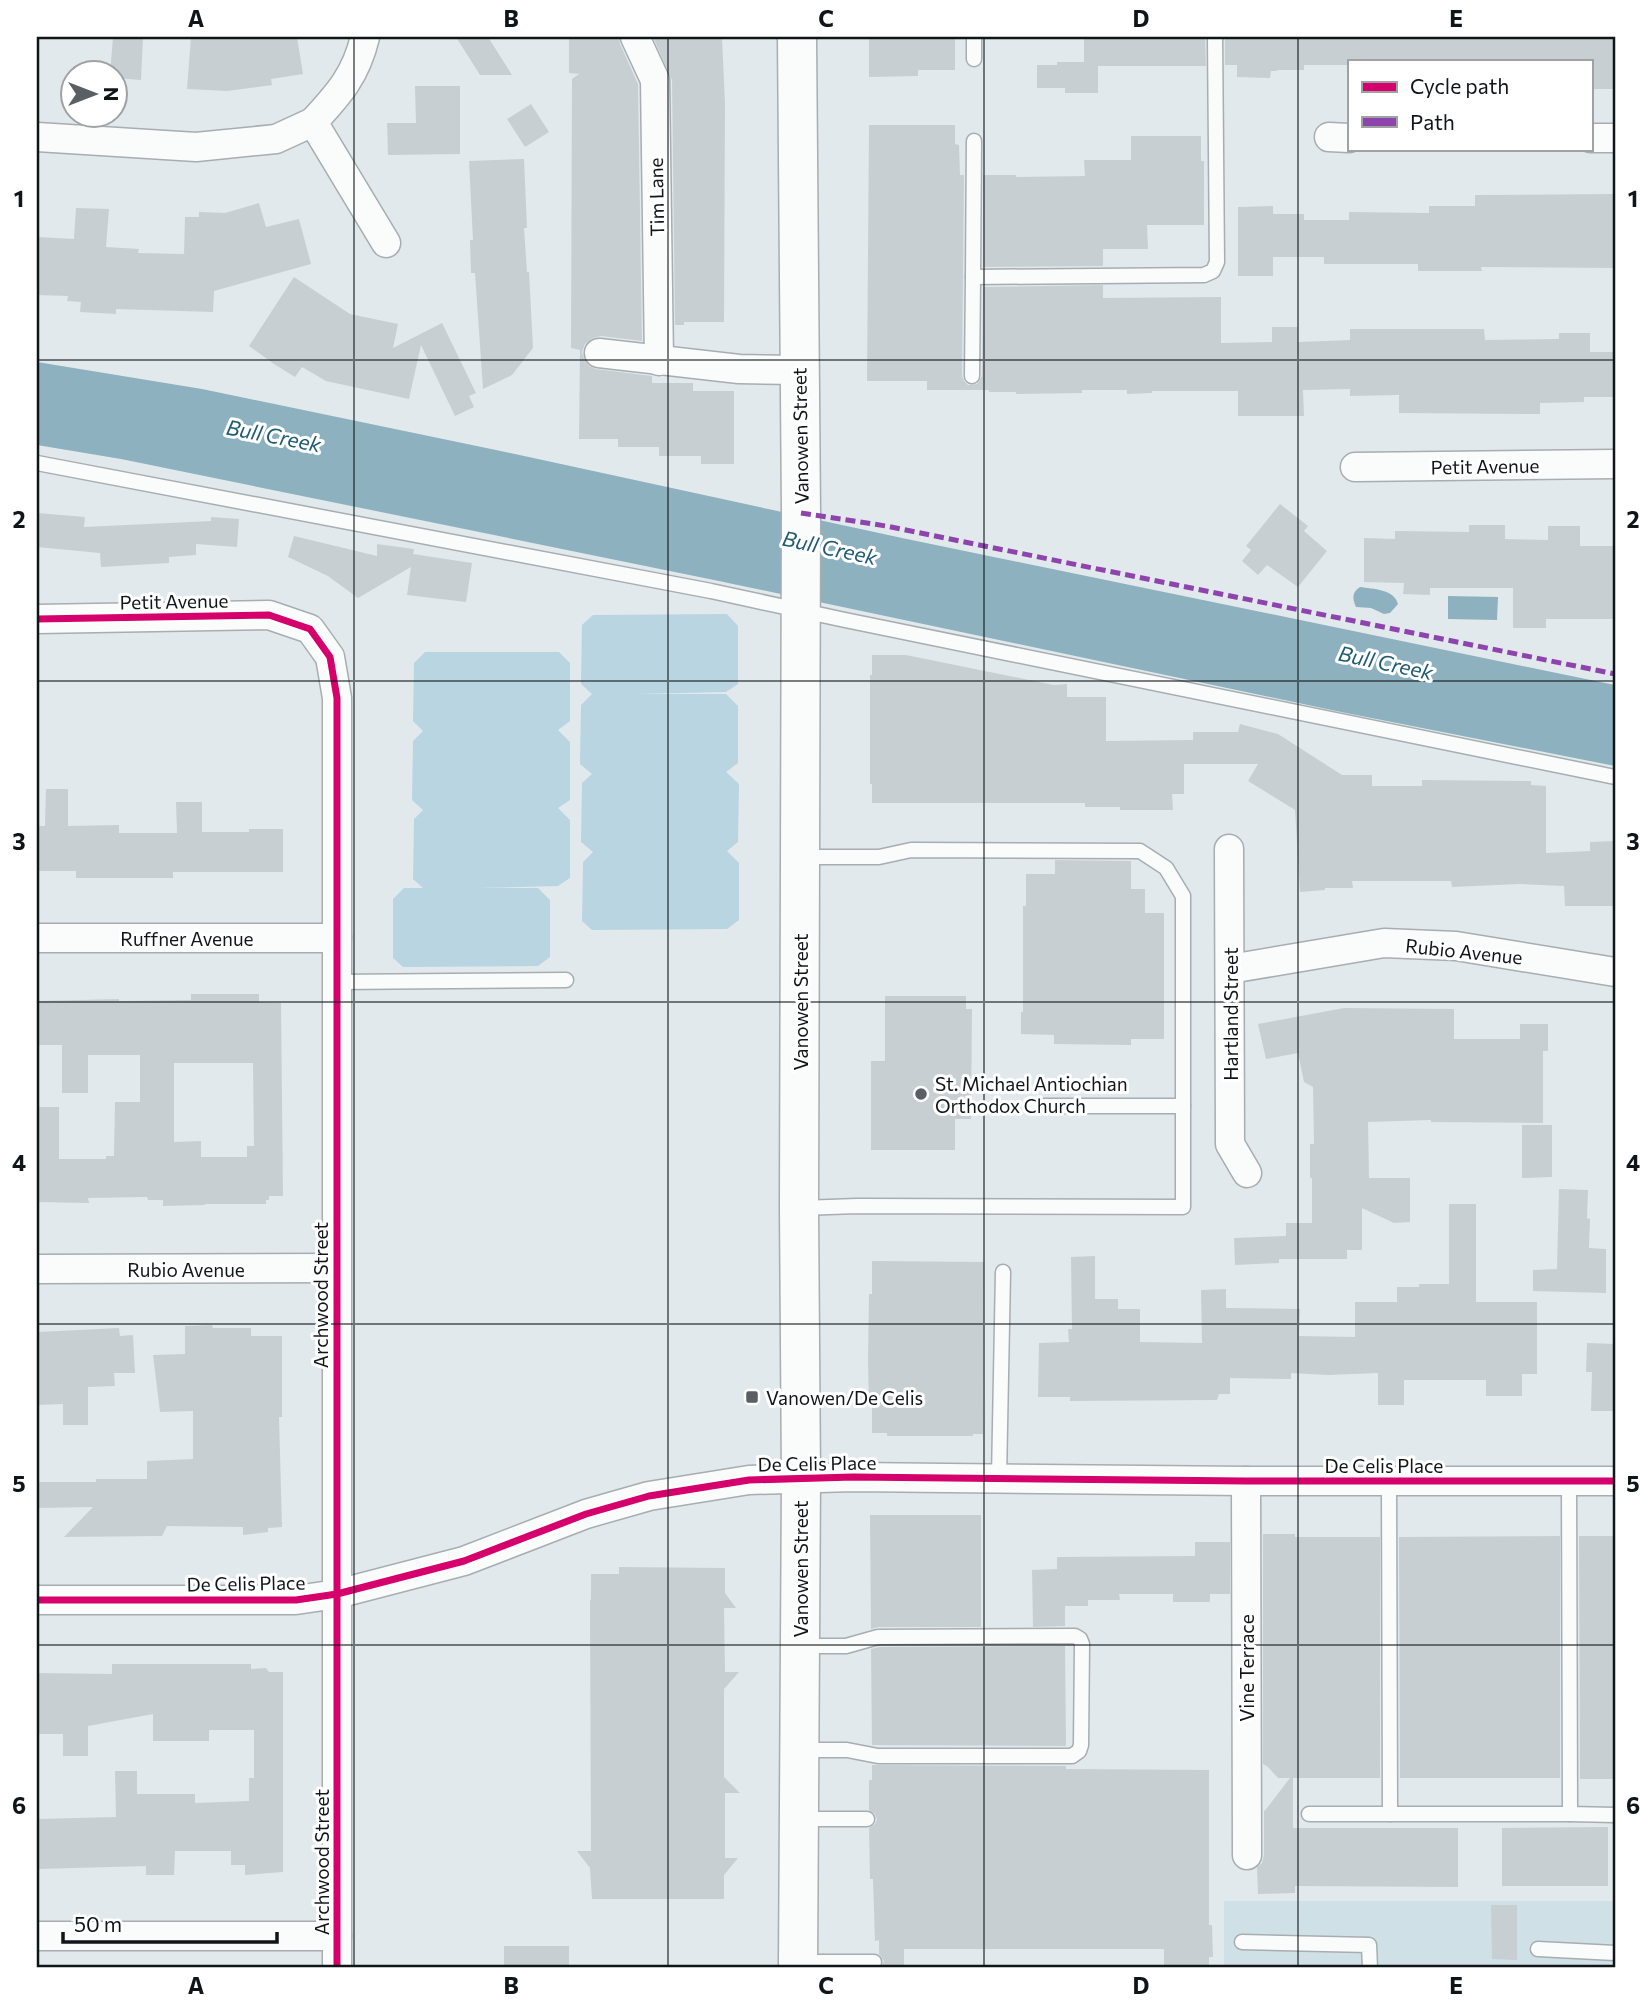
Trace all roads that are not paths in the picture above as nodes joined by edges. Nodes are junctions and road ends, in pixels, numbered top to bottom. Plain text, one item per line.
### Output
1 (365, 37) edge
2 (635, 37) edge
3 (797, 37) edge
4 (974, 37) edge
5 (1215, 37) edge
6 (974, 59) dead end
7 (313, 122) junction
8 (37, 136) edge
9 (1592, 138) edge
10 (1615, 138) edge
11 (974, 141) dead end
12 (387, 243) dead end
13 (974, 277) junction
14 (599, 353) dead end
15 (659, 361) junction
16 (799, 370) junction
17 (972, 376) dead end
18 (37, 463) edge
19 (1615, 464) edge
20 (1355, 467) dead end
21 (800, 610) junction
22 (37, 619) edge
23 (310, 629) joint
24 (1615, 777) edge
25 (1229, 849) dead end
26 (800, 857) junction
27 (37, 938) edge
28 (337, 939) junction
29 (1230, 969) junction
30 (1615, 972) edge
31 (566, 980) dead end
32 (337, 982) junction
33 (1183, 1105) junction
34 (1036, 1106) dead end
35 (1247, 1173) dead end
36 (799, 1208) junction
37 (336, 1268) junction
38 (37, 1269) edge
39 (1003, 1272) dead end
40 (801, 1478) junction
41 (999, 1478) junction
42 (1246, 1481) junction
43 (1389, 1481) junction
44 (1569, 1481) junction
45 (1615, 1481) edge
46 (337, 1594) junction
47 (37, 1600) edge
48 (799, 1646) junction
49 (799, 1750) junction
50 (1309, 1814) dead end
51 (1390, 1814) junction
52 (1570, 1814) junction
53 (1615, 1815) edge
54 (799, 1819) junction
55 (867, 1819) dead end
56 (1247, 1855) dead end
57 (37, 1936) edge
58 (337, 1936) junction
59 (1242, 1942) dead end
60 (1538, 1949) dead end
61 (1615, 1953) edge
62 (874, 1962) dead end
63 (798, 1965) edge
64 (337, 1968) edge
65 (1370, 1968) edge

1 - 7 street
2 - 15 street, Tim Lane
3 - 16 main road, Vanowen Street
4 - 6 lane
5 - 13 lane
7 - 8 street
7 - 12 street
9 - 10 street
11 - 13 lane
13 - 17 lane
14 - 15 street
15 - 16 street
16 - 21 main road, Vanowen Street
18 - 21 lane
19 - 20 street, Petit Avenue
21 - 24 lane
21 - 26 main road, Vanowen Street
22 - 23 street, Petit Avenue
23 - 28 street, Archwood Street
25 - 29 street, Hartland Street
26 - 33 lane
26 - 36 main road, Vanowen Street
27 - 28 street, Ruffner Avenue
28 - 32 street, Archwood Street
29 - 30 street, Rubio Avenue
29 - 35 street, Hartland Street
31 - 32 lane
32 - 37 street, Archwood Street
33 - 34 lane
33 - 36 lane
36 - 40 main road, Vanowen Street
37 - 38 street, Rubio Avenue
37 - 46 street, Archwood Street
39 - 41 lane
40 - 41 street, De Celis Place
40 - 46 street, De Celis Place
40 - 48 main road, Vanowen Street
41 - 42 street, De Celis Place
42 - 43 street, De Celis Place
42 - 56 street, Vine Terrace
43 - 44 street, De Celis Place
43 - 51 lane
44 - 45 street, De Celis Place
44 - 52 lane
46 - 47 street, De Celis Place
46 - 58 street, Archwood Street
48 - 49 main road, Vanowen Street
48 - 49 lane
49 - 54 main road, Vanowen Street
50 - 51 lane
51 - 52 lane
52 - 53 lane
54 - 55 lane
54 - 63 main road, Vanowen Street
57 - 58 street
58 - 64 street, Archwood Street
59 - 65 lane
60 - 61 lane
62 - 63 lane

